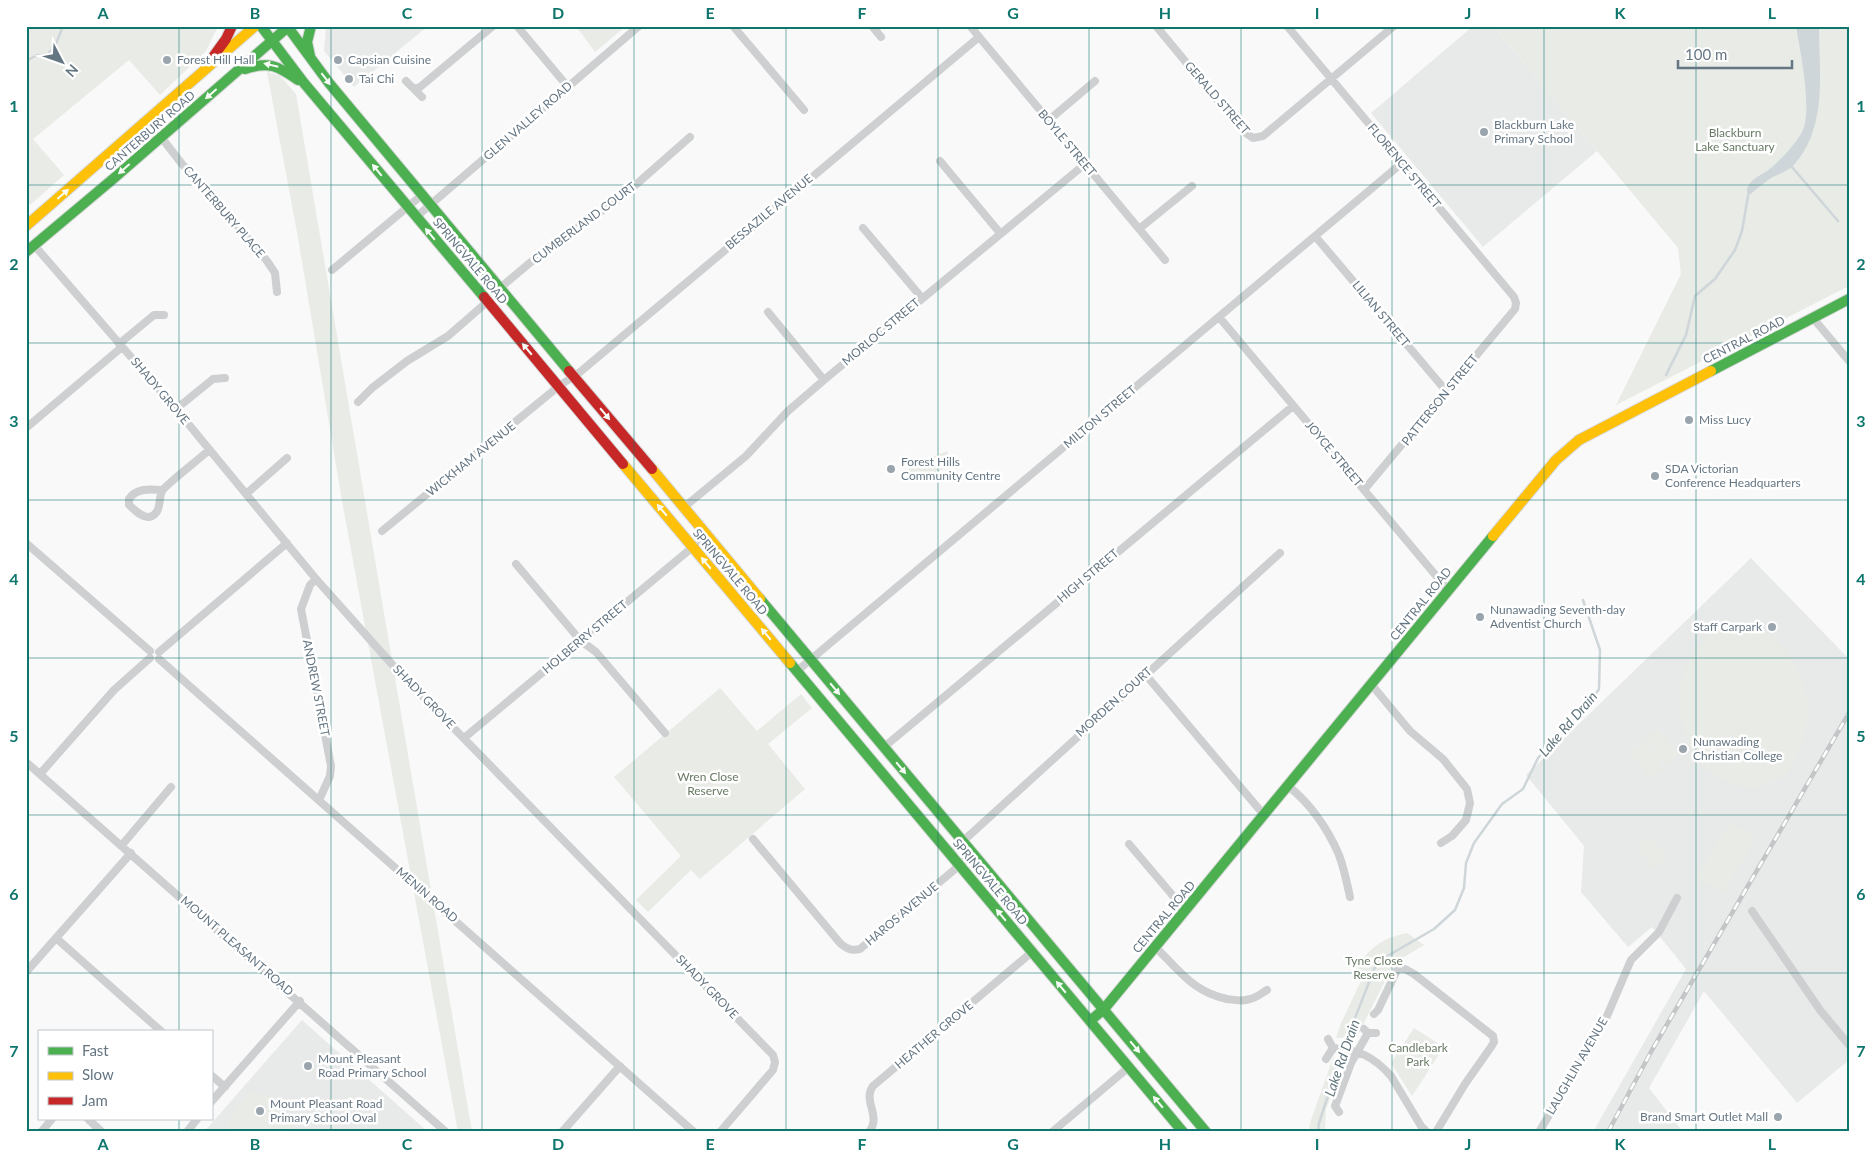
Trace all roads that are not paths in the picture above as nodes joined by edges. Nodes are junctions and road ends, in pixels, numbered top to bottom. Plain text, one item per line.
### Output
1 (232, 26) edge
2 (255, 26) edge
3 (261, 26) edge
4 (312, 26) edge
5 (493, 26) edge
6 (517, 26) edge
7 (639, 26) edge
8 (733, 26) edge
9 (872, 26) edge
10 (970, 26) edge
11 (1156, 26) edge
12 (1287, 26) edge
13 (1394, 26) edge
14 (288, 27) edge
15 (978, 36) junction
16 (881, 37) dead end
17 (272, 42) junction
18 (310, 58) junction
19 (202, 73) junction
20 (236, 73) junction
21 (1331, 80) junction
22 (406, 81) dead end
23 (1096, 81) dead end
24 (304, 84) junction
25 (568, 87) junction
26 (414, 90) junction
27 (422, 97) dead end
28 (804, 110) dead end
29 (1049, 120) junction
30 (161, 137) junction
31 (690, 137) dead end
32 (940, 161) dead end
33 (1402, 163) junction
34 (1085, 164) junction
35 (1192, 186) dead end
36 (422, 195) junction
37 (430, 205) junction
38 (408, 207) junction
39 (416, 216) junction
40 (26, 226) edge
41 (863, 228) dead end
42 (1140, 229) junction
43 (1000, 233) junction
44 (26, 236) edge
45 (1315, 236) junction
46 (30, 249) edge
47 (1165, 260) dead end
48 (332, 270) dead end
49 (500, 288) junction
50 (277, 292) dead end
51 (922, 298) junction
52 (1849, 299) edge
53 (487, 302) junction
54 (1515, 309) joint
55 (768, 312) dead end
56 (164, 315) dead end
57 (1219, 318) junction
58 (1813, 318) junction
59 (121, 346) junction
60 (1849, 361) edge
61 (574, 377) junction
62 (225, 378) dead end
63 (824, 380) junction
64 (559, 386) junction
65 (1446, 392) junction
66 (358, 402) dead end
67 (1293, 406) junction
68 (176, 409) junction
69 (26, 428) edge
70 (210, 450) junction
71 (287, 458) dead end
72 (162, 490) junction
73 (1364, 490) junction
74 (246, 494) junction
75 (684, 508) junction
76 (382, 531) dead end
77 (706, 536) junction
78 (26, 543) edge
79 (287, 544) junction
80 (693, 547) junction
81 (1280, 553) dead end
82 (516, 564) dead end
83 (316, 579) junction
84 (1448, 590) junction
85 (580, 640) junction
86 (150, 655) junction
87 (159, 655) junction
88 (811, 660) junction
89 (797, 671) junction
90 (1145, 674) junction
91 (1371, 684) junction
92 (664, 733) dead end
93 (464, 738) junction
94 (884, 747) junction
95 (26, 762) edge
96 (40, 774) junction
97 (1288, 786) junction
98 (171, 787) dead end
99 (320, 800) junction
100 (1264, 815) junction
101 (753, 839) dead end
102 (963, 841) junction
103 (1442, 843) dead end
104 (1129, 844) dead end
105 (122, 845) junction
106 (131, 853) junction
107 (950, 853) junction
108 (973, 854) junction
109 (960, 865) junction
110 (1350, 897) dead end
111 (1677, 898) dead end
112 (1185, 910) junction
113 (1752, 911) dead end
114 (56, 938) junction
115 (1155, 947) junction
116 (1032, 952) junction
117 (26, 972) edge
118 (1268, 990) dead end
119 (300, 1001) junction
120 (1104, 1009) junction
121 (1374, 1014) dead end
122 (1090, 1021) junction
123 (160, 1030) edge
124 (1369, 1032) dead end
125 (1328, 1039) dead end
126 (1849, 1045) edge
127 (1339, 1048) junction
128 (1358, 1051) junction
129 (1326, 1059) dead end
130 (620, 1066) junction
131 (1129, 1067) junction
132 (212, 1076) edge
133 (224, 1087) junction
134 (212, 1101) edge
135 (1334, 1109) dead end
136 (51, 1120) edge
137 (89, 1120) edge
138 (196, 1120) edge
139 (41, 1132) edge
140 (102, 1132) edge
141 (187, 1132) edge
142 (446, 1132) edge
143 (562, 1132) edge
144 (694, 1132) edge
145 (720, 1132) edge
146 (870, 1132) edge
147 (1052, 1132) edge
148 (1183, 1132) edge
149 (1206, 1132) edge
150 (1427, 1132) edge
151 (1436, 1132) edge
152 (1538, 1132) edge

1 - 19 main road
2 - 19 main road, CANTERBURY ROAD
3 - 17 main road, SPRINGVALE ROAD
4 - 18 main road
5 - 26 street
6 - 25 street
7 - 25 street, GLEN VALLEY ROAD
8 - 28 street
9 - 16 street
10 - 15 street, BOYLE STREET
11 - 21 street, GERALD STREET
12 - 21 street, FLORENCE STREET
13 - 21 street
14 - 17 main road, CANTERBURY ROAD
14 - 18 main road, SPRINGVALE ROAD
15 - 29 street, BOYLE STREET
15 - 61 street, BESSAZILE AVENUE
17 - 20 main road, CANTERBURY ROAD
17 - 24 main road, SPRINGVALE ROAD
18 -> 36 main road, SPRINGVALE ROAD
40 -> 19 main road, CANTERBURY ROAD
24 -> 20 main road
20 -> 30 main road, CANTERBURY ROAD
21 - 33 street, FLORENCE STREET
22 - 26 street
23 - 29 street
38 -> 24 main road, SPRINGVALE ROAD
25 - 37 street, GLEN VALLEY ROAD
26 - 27 street
29 - 34 street, BOYLE STREET
30 -> 46 main road, CANTERBURY ROAD
30 - 50 street, CANTERBURY PLACE
31 - 49 street, CUMBERLAND COURT
32 - 43 street
33 - 45 street, MILTON STREET
33 - 54 street, FLORENCE STREET
34 - 42 street, BOYLE STREET
34 - 43 street, MORLOC STREET
35 - 42 street
36 - 37 main road, SPRINGVALE ROAD
36 - 38 street
37 - 39 street, GLEN VALLEY ROAD
37 - 49 main road, SPRINGVALE ROAD
38 - 39 main road, SPRINGVALE ROAD
38 - 48 street
53 -> 39 main road, SPRINGVALE ROAD
41 - 51 street
42 - 47 street, BOYLE STREET
43 - 51 street, MORLOC STREET
44 - 46 main road
45 - 57 street, MILTON STREET
45 - 65 street, LILIAN STREET
46 - 59 street, SHADY GROVE
49 - 61 main road, SPRINGVALE ROAD
51 - 63 street, MORLOC STREET
52 - 58 main road, CENTRAL ROAD
64 -> 53 main road, SPRINGVALE ROAD
53 - 66 street
54 - 65 street, PATTERSON STREET
55 - 63 street
56 - 59 street
57 - 67 street, JOYCE STREET
57 - 88 street, MILTON STREET
58 - 60 street
58 - 84 main road, CENTRAL ROAD
59 - 68 street, SHADY GROVE
59 - 69 street
61 - 64 street, BESSAZILE AVENUE
61 -> 75 main road, SPRINGVALE ROAD
62 - 68 street
63 - 75 street, MORLOC STREET
64 - 76 street, WICKHAM AVENUE
80 -> 64 main road, SPRINGVALE ROAD
65 - 73 street, PATTERSON STREET
67 - 73 street, JOYCE STREET
67 - 94 street, HIGH STREET
68 - 70 street, SHADY GROVE
70 - 72 street
70 - 74 street, SHADY GROVE
71 - 74 street
72 - 72 street
73 - 84 street, JOYCE STREET
74 - 79 street, SHADY GROVE
75 - 77 main road, SPRINGVALE ROAD
77 - 80 street, HOLBERRY STREET
77 - 88 main road, SPRINGVALE ROAD
78 - 86 street
79 - 83 street, SHADY GROVE
79 - 87 street
80 - 85 street, HOLBERRY STREET
89 -> 80 main road, SPRINGVALE ROAD
81 - 90 street, MORDEN COURT
82 - 85 street
83 - 93 street, SHADY GROVE
83 - 99 street, ANDREW STREET
84 - 91 main road, CENTRAL ROAD
85 - 92 street
85 - 93 street, HOLBERRY STREET
86 - 87 street
86 - 96 street
87 - 99 street, MENIN ROAD
88 - 89 street, MILTON STREET
88 -> 94 main road, SPRINGVALE ROAD
89 - 107 main road, SPRINGVALE ROAD
90 - 100 street
90 - 102 street, MORDEN COURT
91 - 97 main road, CENTRAL ROAD
91 - 103 street
93 - 145 street, SHADY GROVE
94 -> 102 main road, SPRINGVALE ROAD
95 - 96 street, MOUNT PLEASANT ROAD
96 - 105 street, MOUNT PLEASANT ROAD
97 - 100 main road, CENTRAL ROAD
97 - 110 street
98 - 105 street
99 - 130 street, MENIN ROAD
100 - 112 main road, CENTRAL ROAD
101 - 109 street, HAROS AVENUE
102 - 107 street, MORDEN COURT
102 - 108 main road, SPRINGVALE ROAD
104 - 112 street
105 - 106 street, MOUNT PLEASANT ROAD
106 - 114 street
106 - 119 street, MOUNT PLEASANT ROAD
107 - 109 main road, SPRINGVALE ROAD
108 - 109 street, HAROS AVENUE
108 - 120 main road, SPRINGVALE ROAD
116 -> 109 main road, SPRINGVALE ROAD
111 - 152 street, LAUGHLIN AVENUE
112 - 115 main road, CENTRAL ROAD
113 - 126 street
114 - 117 street
114 - 123 street
115 - 118 street
115 - 120 main road, CENTRAL ROAD
122 -> 116 main road, SPRINGVALE ROAD
116 - 146 street, HEATHER GROVE
119 - 133 street
119 - 142 street, MOUNT PLEASANT ROAD
120 - 122 main road, CENTRAL ROAD
120 -> 149 main road, SPRINGVALE ROAD
121 - 151 street
122 - 131 main road, SPRINGVALE ROAD
124 - 128 street
125 - 127 street
127 - 128 street
127 - 129 street
128 - 135 street
128 - 150 street
130 - 143 street
130 - 144 street, MENIN ROAD
131 - 147 street
148 -> 131 main road, SPRINGVALE ROAD
132 - 133 street
133 - 134 street
136 - 139 street
137 - 140 street
138 - 141 street

